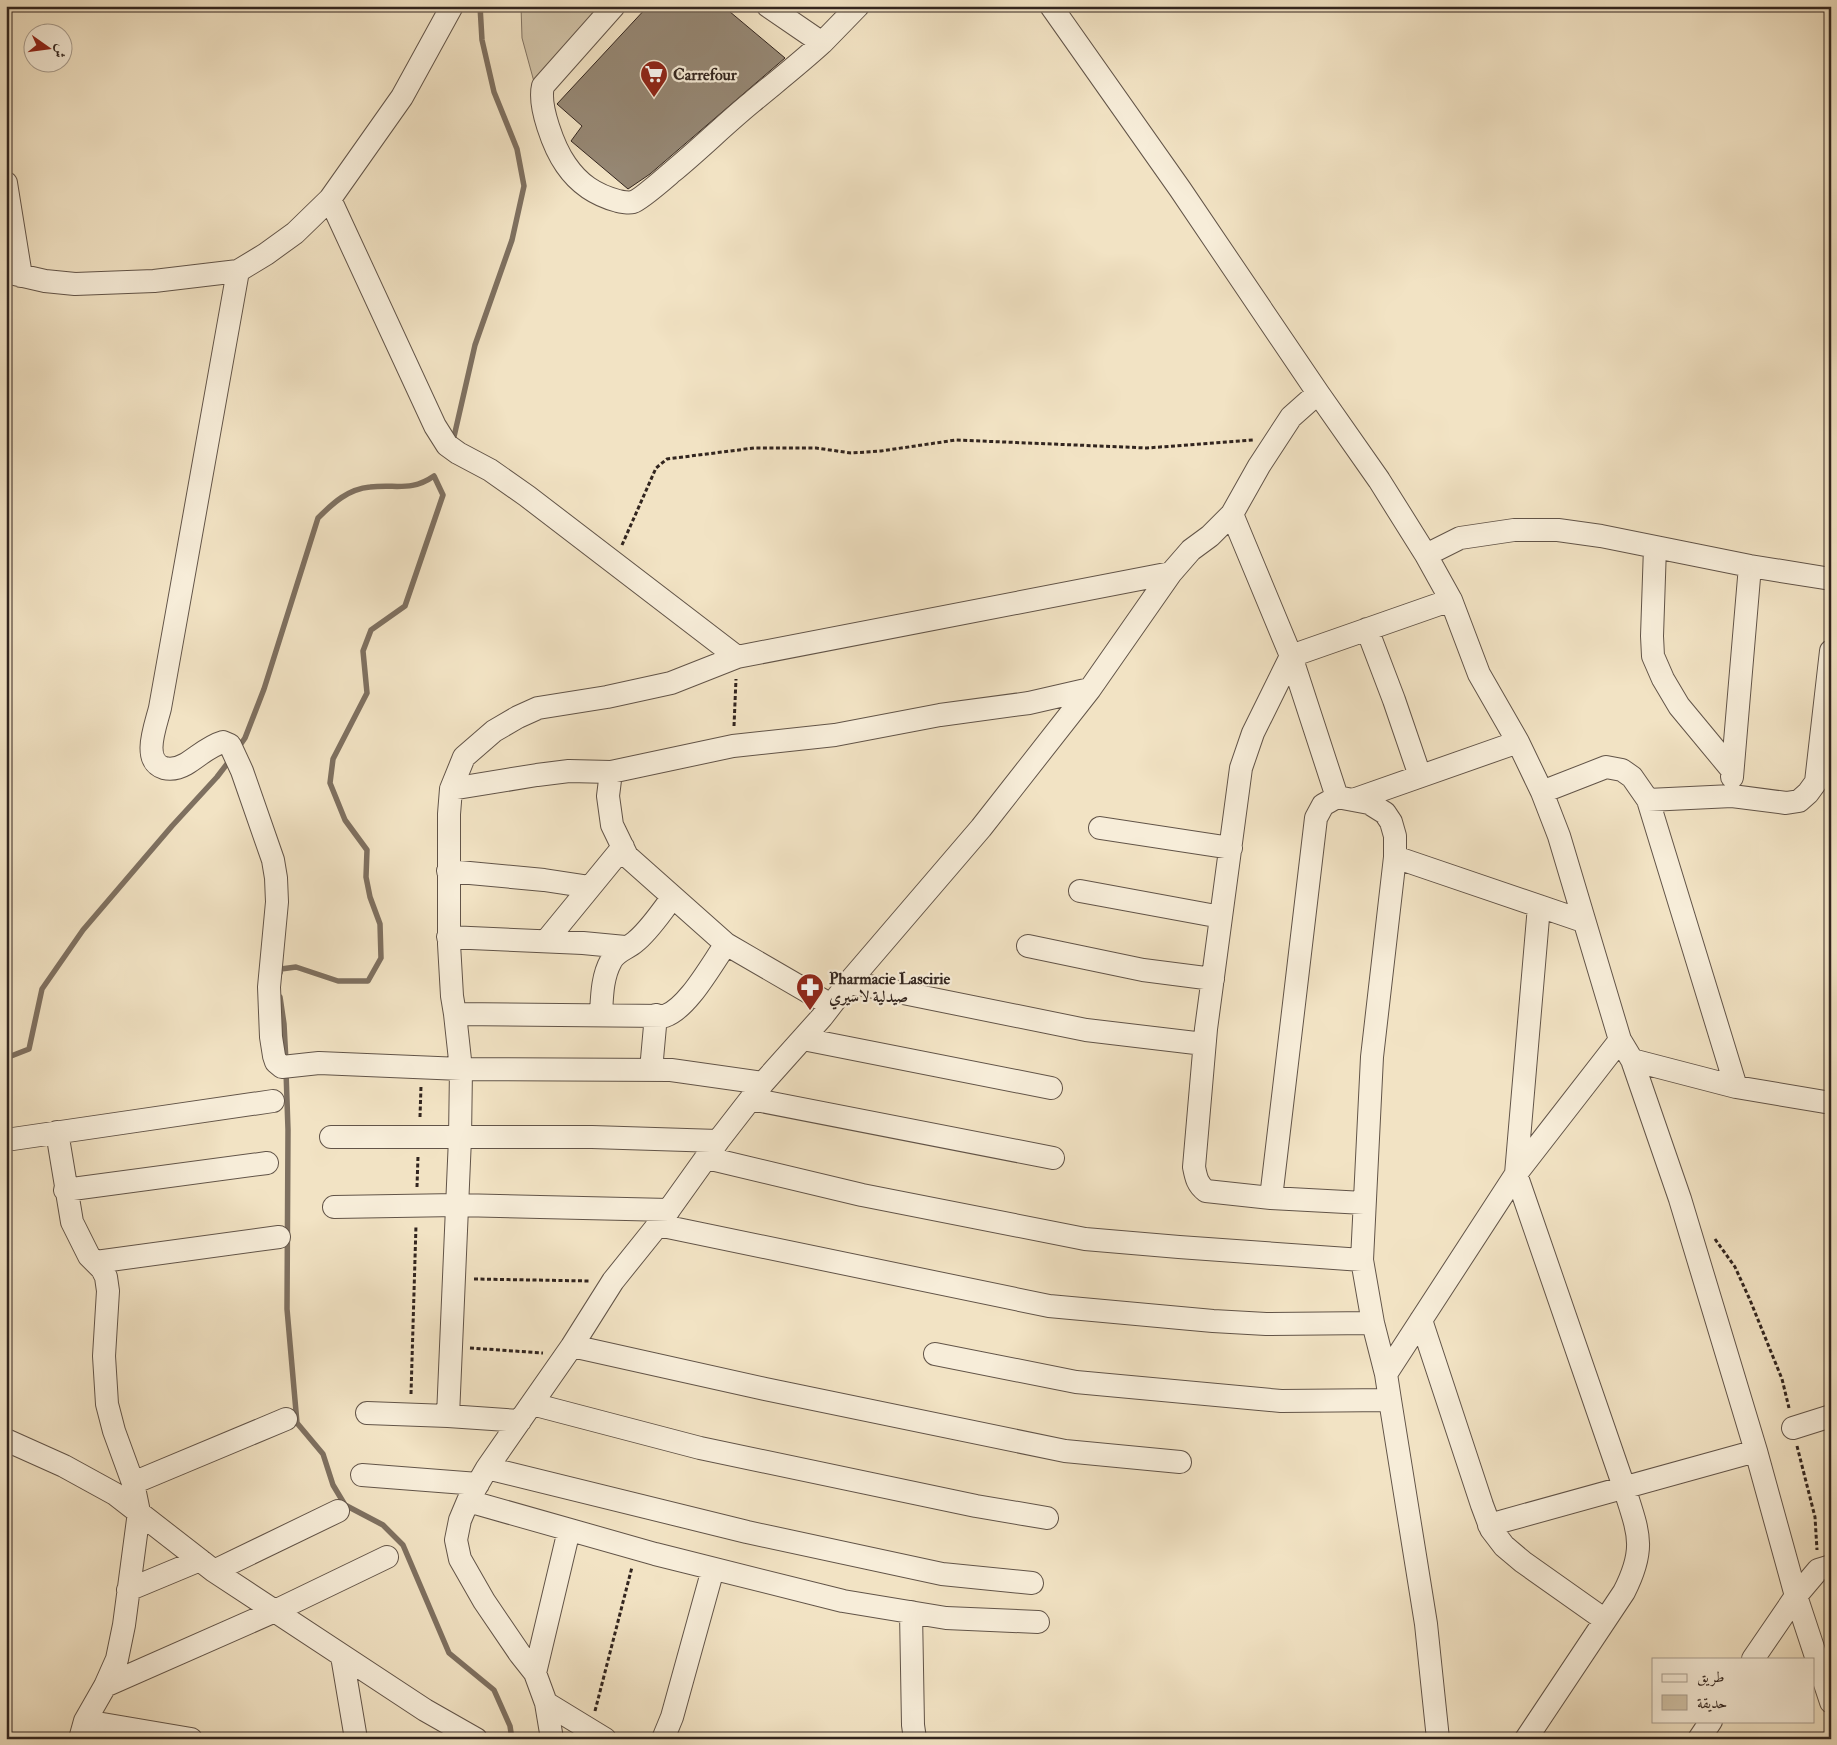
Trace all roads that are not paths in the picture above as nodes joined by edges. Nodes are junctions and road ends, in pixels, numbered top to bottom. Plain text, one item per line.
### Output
1 (452, 6) edge
2 (614, 6) edge
3 (768, 6) edge
4 (858, 6) edge
5 (1051, 6) edge
6 (822, 43) junction
7 (6, 182) edge
8 (330, 199) junction
9 (238, 271) junction
10 (13, 274) edge
11 (1318, 394) junction
12 (1232, 514) junction
13 (1656, 547) junction
14 (1426, 554) junction
15 (1750, 566) junction
16 (1171, 574) junction
17 (1831, 579) edge
18 (1451, 600) junction
19 (1368, 629) junction
20 (1831, 651) edge
21 (1291, 656) junction
22 (737, 657) junction
23 (1090, 689) junction
24 (1518, 742) junction
25 (1732, 770) junction
26 (612, 772) junction
27 (1420, 776) junction
28 (451, 789) junction
29 (1542, 792) junction
30 (1732, 796) junction
31 (1345, 798) junction
32 (1648, 800) junction
33 (1100, 828) dead end
34 (623, 847) junction
35 (1231, 848) junction
36 (1395, 857) junction
37 (448, 871) junction
38 (590, 887) junction
39 (1080, 891) dead end
40 (673, 897) junction
41 (1538, 906) junction
42 (1221, 917) junction
43 (1583, 921) junction
44 (448, 937) junction
45 (546, 941) junction
46 (726, 944) junction
47 (1028, 946) dead end
48 (625, 947) junction
49 (1213, 978) junction
50 (849, 982) junction
51 (831, 1005) junction
52 (455, 1014) junction
53 (601, 1014) junction
54 (656, 1015) junction
55 (802, 1039) junction
56 (1620, 1040) junction
57 (1204, 1044) junction
58 (1632, 1060) junction
59 (461, 1069) junction
60 (651, 1070) junction
61 (1736, 1086) junction
62 (1051, 1088) dead end
63 (757, 1091) junction
64 (273, 1101) dead end
65 (1831, 1103) edge
66 (57, 1132) junction
67 (331, 1137) dead end
68 (460, 1138) junction
69 (6, 1140) edge
70 (712, 1150) junction
71 (1053, 1158) dead end
72 (267, 1163) dead end
73 (1516, 1174) junction
74 (65, 1190) junction
75 (1271, 1198) junction
76 (1364, 1203) junction
77 (457, 1205) junction
78 (334, 1208) dead end
79 (663, 1217) junction
80 (279, 1237) dead end
81 (1362, 1260) junction
82 (96, 1262) junction
83 (1421, 1320) junction
84 (1373, 1323) junction
85 (570, 1350) junction
86 (935, 1354) dead end
87 (1386, 1374) junction
88 (1390, 1400) junction
89 (367, 1412) dead end
90 (526, 1412) junction
91 (448, 1416) junction
92 (1831, 1416) edge
93 (286, 1419) dead end
94 (1793, 1428) road end
95 (6, 1440) edge
96 (1756, 1452) junction
97 (1180, 1462) dead end
98 (362, 1475) dead end
99 (134, 1483) junction
100 (478, 1484) junction
101 (1624, 1487) junction
102 (338, 1511) dead end
103 (140, 1512) junction
104 (1047, 1518) dead end
105 (1490, 1525) junction
106 (569, 1530) junction
107 (387, 1557) dead end
108 (207, 1565) junction
109 (1824, 1568) edge
110 (713, 1569) junction
111 (1032, 1583) dead end
112 (128, 1590) junction
113 (1796, 1596) junction
114 (275, 1611) junction
115 (911, 1612) junction
116 (1605, 1620) junction
117 (1038, 1622) dead end
118 (342, 1656) junction
119 (1754, 1658) edge
120 (536, 1673) junction
121 (105, 1686) junction
122 (1831, 1702) edge
123 (546, 1703) junction
124 (1710, 1722) edge
125 (82, 1730) edge
126 (597, 1734) edge
127 (191, 1739) edge
128 (356, 1739) edge
129 (476, 1739) edge
130 (552, 1739) edge
131 (663, 1739) edge
132 (915, 1739) edge
133 (1438, 1739) edge
134 (1526, 1739) edge
135 (1699, 1739) edge

1 - 8 street
2 - 6 street
3 - 6 street
4 - 6 street
5 - 11 street
7 - 10 street
8 - 9 street
8 - 22 street
9 - 10 street
9 - 59 street
11 - 12 street
11 - 14 street
12 - 16 street
12 - 21 street
13 - 14 street
13 - 15 street
13 - 25 street
14 - 18 street
15 - 17 street
15 - 25 street
16 - 22 street
16 - 23 street
18 - 19 street
18 - 24 street
19 - 21 street
19 - 27 street
20 - 30 street
21 - 31 street
21 - 35 street
22 - 28 street
23 - 26 street
23 - 50 street
24 - 27 street
24 - 29 street
25 - 30 street
26 - 28 street
26 - 34 street
27 - 31 street
28 - 37 street
29 - 32 street
29 - 43 street
30 - 32 street
31 - 36 street
31 - 75 street
32 - 61 street
33 - 35 street
34 - 38 street
34 - 40 street
35 - 42 street
36 - 41 street
36 - 76 street
37 - 38 street
37 - 44 street
38 - 45 street
39 - 42 street
40 - 46 street
40 - 48 street
41 - 43 street
41 - 73 street
42 - 49 street
43 - 56 street
44 - 45 street
44 - 52 street
45 - 48 street
46 - 51 street
46 - 54 street
47 - 49 street
48 - 53 street
49 - 57 street
50 - 51 street
50 - 57 street
51 - 55 street
52 - 53 street
52 - 59 street
53 - 54 street
54 - 60 street
55 - 62 street
55 - 63 street
56 - 58 street
56 - 73 street
57 - 75 street
58 - 61 street
58 - 96 street
59 - 60 street
59 - 68 street
60 - 63 street
61 - 65 street
63 - 70 street
63 - 71 street
64 - 66 street
66 - 69 street
66 - 74 street
67 - 68 street
68 - 70 street
68 - 77 street
70 - 79 street
70 - 81 street
72 - 74 street
73 - 83 street
73 - 101 street
74 - 82 street
75 - 76 street
76 - 81 street
77 - 78 street
77 - 79 street
77 - 91 street
79 - 84 street
79 - 85 street
80 - 82 street
81 - 84 street
82 - 99 street
83 - 87 street
83 - 105 street
84 - 87 street
85 - 90 street
85 - 97 street
86 - 88 street
87 - 88 street
88 - 133 street
89 - 91 street
90 - 91 street
90 - 100 street
90 - 104 street
92 - 94 street
93 - 99 street
95 - 103 street
96 - 101 street
96 - 113 street
98 - 100 street
99 - 103 street
100 - 106 street
100 - 111 street
100 - 120 street
101 - 105 street
101 - 116 street
102 - 108 street
103 - 108 street
103 - 112 street
105 - 116 street
106 - 110 street
106 - 120 street
107 - 114 street
108 - 112 street
108 - 114 street
109 - 113 street
110 - 115 street
110 - 131 street
112 - 121 street
113 - 119 street
113 - 122 street
114 - 118 street
114 - 121 street
115 - 117 street
115 - 132 street
116 - 134 street
118 - 128 street
118 - 129 street
120 - 123 street
121 - 125 street
123 - 126 street
123 - 130 street
124 - 135 street
125 - 127 street

